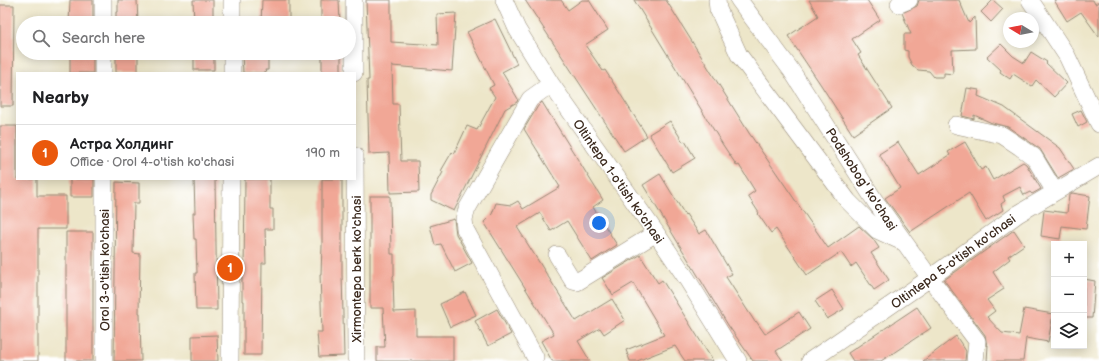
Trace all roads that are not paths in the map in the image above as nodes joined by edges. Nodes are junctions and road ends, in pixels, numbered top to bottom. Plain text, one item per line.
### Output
1 (103, 0) edge
2 (232, 0) edge
3 (354, 0) edge
4 (504, 0) edge
5 (717, 0) edge
6 (738, 0) edge
7 (1030, 0) edge
8 (103, 16) edge
9 (232, 16) edge
10 (354, 16) edge
11 (103, 60) edge
12 (232, 60) edge
13 (354, 60) edge
14 (104, 72) edge
15 (232, 72) edge
16 (354, 72) edge
17 (551, 84) junction
18 (1099, 124) edge
19 (956, 125) dead end
20 (1099, 166) edge
21 (104, 180) edge
22 (231, 180) edge
23 (355, 180) edge
24 (1055, 192) junction
25 (656, 233) junction
26 (905, 243) junction
27 (557, 255) dead end
28 (930, 278) junction
29 (535, 357) dead end
30 (356, 358) dead end
31 (104, 361) edge
32 (230, 361) edge
33 (738, 361) edge
34 (810, 361) edge
35 (975, 361) edge

1 - 8 street
2 - 9 street
3 - 10 street
4 - 17 street, Oltintepa 1-o'tish ko'chasi
5 - 26 street
6 - 26 street, Podshobog' ko'chasi
7 - 18 street
11 - 14 street
12 - 15 street
13 - 16 street
17 - 25 street, Oltintepa 1-o'tish ko'chasi
17 - 29 street
19 - 24 street
20 - 24 street, Oltintepa 5-o'tish ko'chasi
21 - 31 street, Orol 3-o'tish ko'chasi
22 - 32 street
23 - 30 street, Xirmontepa berk ko'chasi
24 - 28 street, Oltintepa 5-o'tish ko'chasi
25 - 27 street
25 - 33 street, Oltintepa 1-o'tish ko'chasi
26 - 28 street, Podshobog' ko'chasi
28 - 34 street, Oltintepa 5-o'tish ko'chasi
28 - 35 street, Podshobog' ko'chasi

